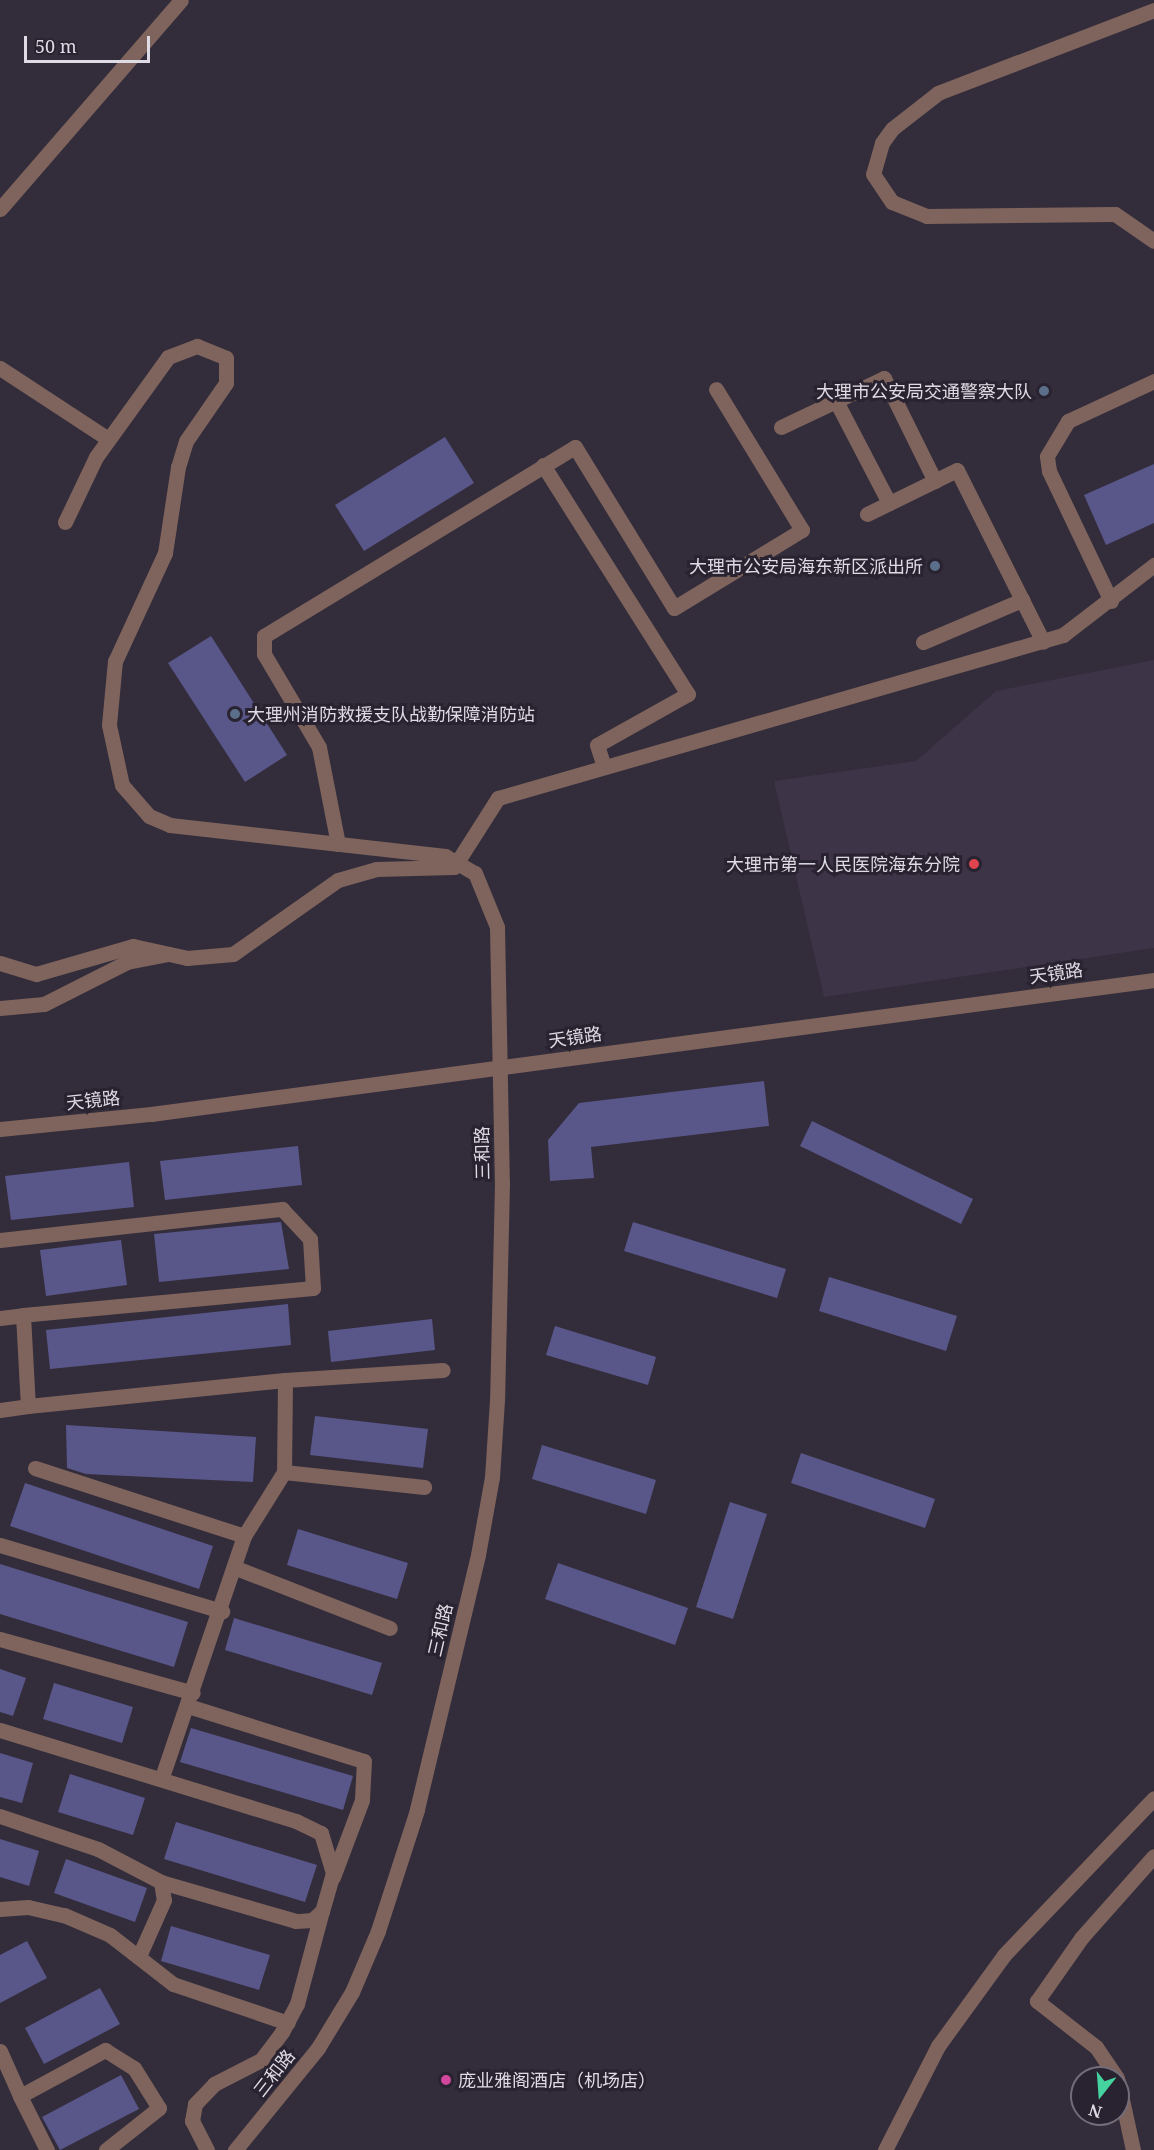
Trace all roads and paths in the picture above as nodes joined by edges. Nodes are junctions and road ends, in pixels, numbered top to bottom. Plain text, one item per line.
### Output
1 (181, 0) edge
2 (1154, 10) edge
3 (0, 209) edge
4 (1154, 241) edge
5 (0, 368) edge
6 (1154, 381) edge
7 (716, 389) dead end
8 (836, 401) junction
9 (781, 427) dead end
10 (108, 439) junction
11 (543, 465) junction
12 (935, 481) junction
13 (889, 503) junction
14 (867, 514) dead end
15 (64, 522) dead end
16 (1154, 566) edge
17 (1022, 600) junction
18 (1111, 601) junction
19 (923, 642) dead end
20 (1043, 642) junction
21 (604, 767) junction
22 (338, 844) junction
23 (461, 863) junction
24 (170, 954) junction
25 (0, 963) edge
26 (1154, 980) edge
27 (0, 1008) edge
28 (499, 1067) junction
29 (0, 1129) edge
30 (0, 1240) edge
31 (23, 1315) junction
32 (0, 1318) edge
33 (443, 1370) dead end
34 (285, 1380) junction
35 (28, 1406) junction
36 (0, 1410) edge
37 (35, 1468) dead end
38 (284, 1472) junction
39 (424, 1487) dead end
40 (244, 1536) junction
41 (0, 1545) edge
42 (236, 1568) junction
43 (222, 1611) junction
44 (390, 1628) dead end
45 (0, 1640) edge
46 (190, 1699) junction
47 (0, 1730) edge
48 (162, 1777) junction
49 (1154, 1798) edge
50 (0, 1816) edge
51 (1154, 1856) edge
52 (332, 1880) junction
53 (161, 1882) junction
54 (0, 1909) edge
55 (322, 1911) junction
56 (140, 1954) junction
57 (288, 2023) junction
58 (0, 2051) edge
59 (1108, 2066) edge
60 (20, 2096) junction
61 (1128, 2126) edge
62 (47, 2150) edge
63 (105, 2150) edge
64 (207, 2150) edge
65 (235, 2150) edge
66 (885, 2150) edge
67 (1133, 2150) edge

1 - 3 street
2 - 4 street
5 - 10 street
6 - 18 street
7 - 11 street
8 - 9 street
8 - 12 street
8 - 13 street
10 - 15 street
10 - 22 street
11 - 21 street
11 - 22 street
12 - 13 street
12 - 17 street
13 - 14 street
16 - 18 street
17 - 19 street
17 - 20 street
18 - 20 street
20 - 21 street
21 - 23 street
22 - 23 street
23 - 24 street
23 - 28 street, 三和路
24 - 25 street
24 - 27 street
26 - 28 street, 天镜路
28 - 29 street, 天镜路
28 - 65 street, 三和路
30 - 31 street
31 - 32 street
31 - 35 street
33 - 34 street
34 - 35 street
34 - 38 street
35 - 36 street
37 - 40 street
38 - 39 street
38 - 40 street
40 - 42 street
41 - 43 street
42 - 43 street
42 - 44 street
43 - 46 street
45 - 46 street
46 - 48 street
46 - 52 street
47 - 48 street
48 - 52 street
49 - 66 street
50 - 53 street
51 - 59 street
52 - 55 street
53 - 55 street
53 - 56 street
54 - 56 street
55 - 57 street
56 - 57 street
57 - 64 street
58 - 60 street
60 - 62 street
60 - 63 street
61 - 67 street

